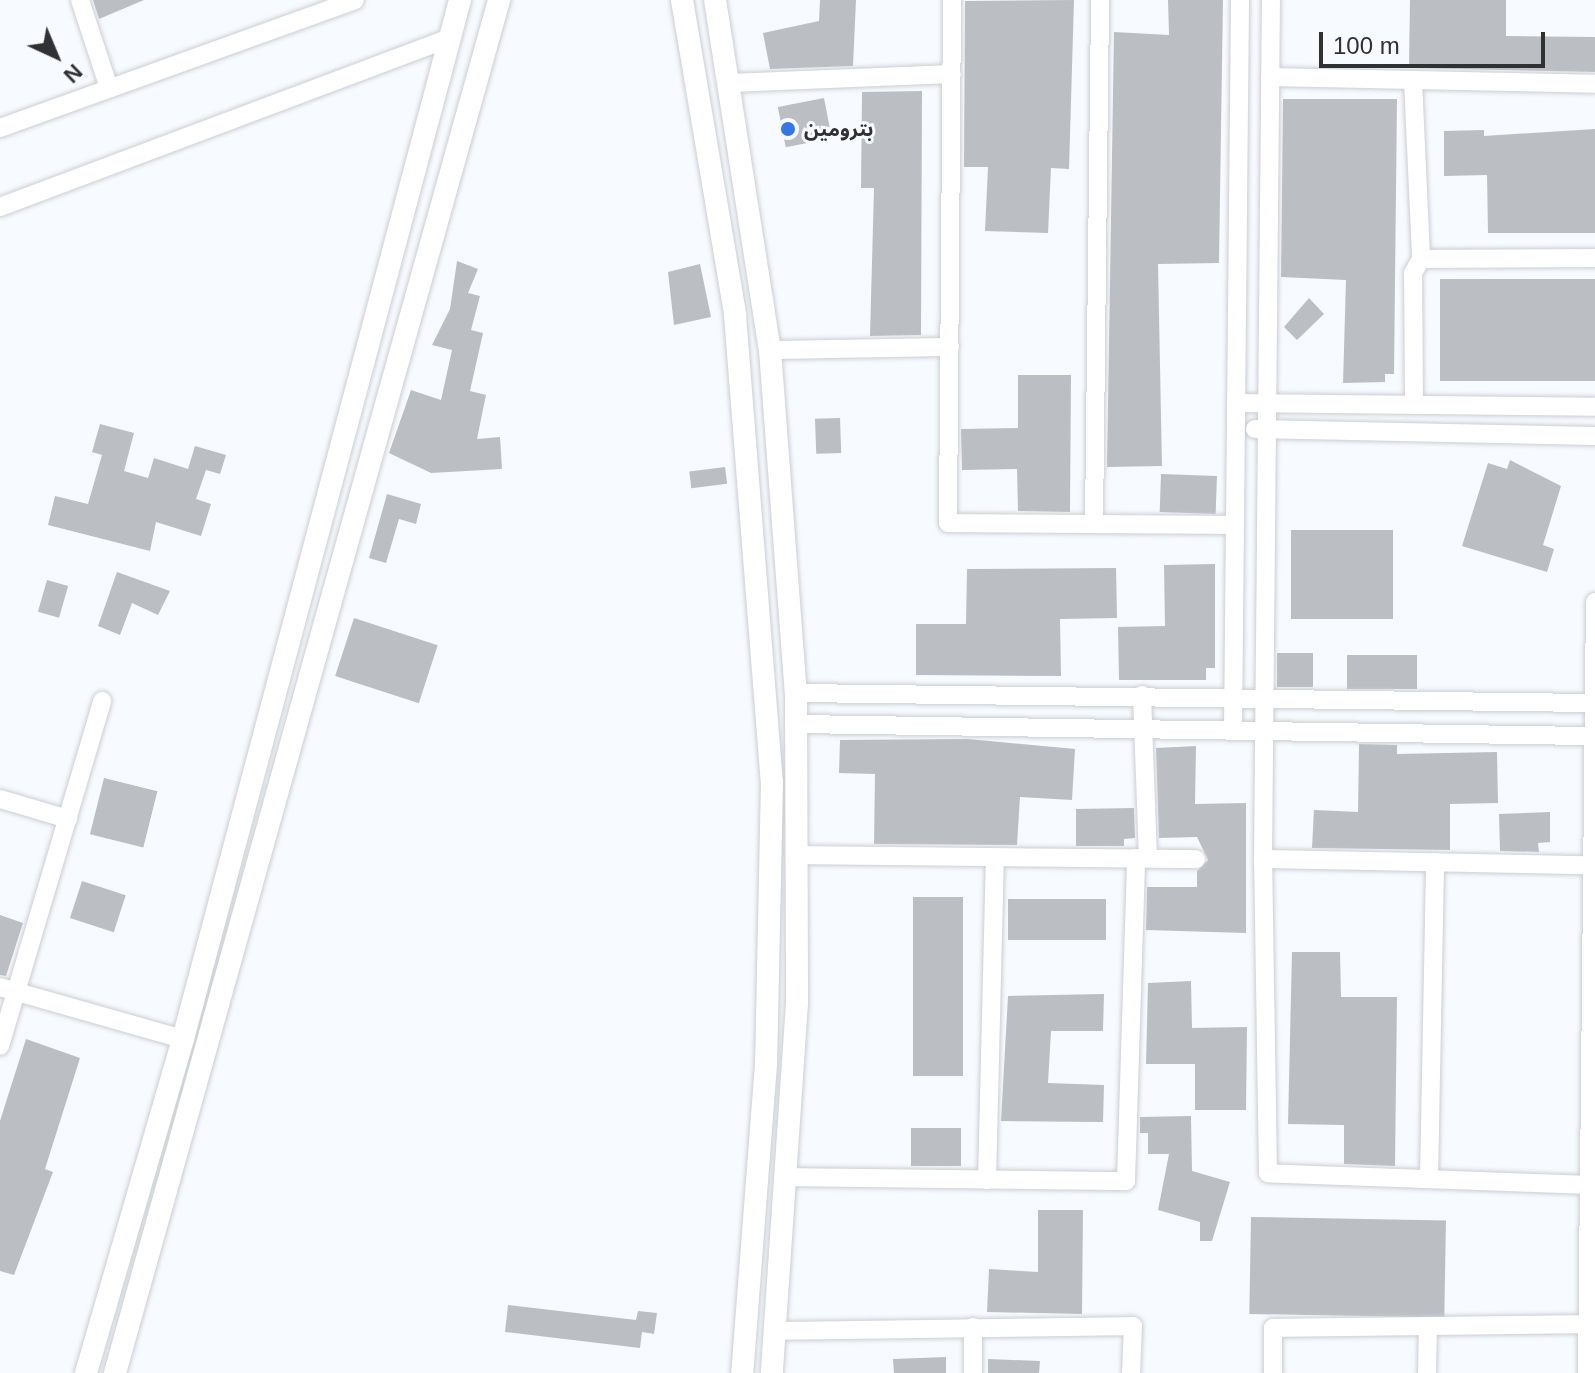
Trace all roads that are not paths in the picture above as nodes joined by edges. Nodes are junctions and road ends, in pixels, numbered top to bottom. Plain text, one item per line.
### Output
1 (80, 0) edge
2 (355, 0) edge
3 (460, 0) edge
4 (499, 0) edge
5 (682, 0) edge
6 (715, 0) edge
7 (952, 0) edge
8 (1100, 0) edge
9 (1240, 0) edge
10 (1271, 0) edge
11 (449, 38) junction
12 (952, 74) junction
13 (1270, 77) junction
14 (1413, 80) junction
15 (730, 83) junction
16 (1595, 84) edge
17 (108, 85) junction
18 (0, 128) edge
19 (0, 207) edge
20 (1595, 258) edge
21 (1421, 259) junction
22 (950, 347) junction
23 (770, 350) junction
24 (1236, 403) junction
25 (1264, 404) junction
26 (1414, 405) junction
27 (1595, 407) edge
28 (1236, 428) junction
29 (1264, 430) junction
30 (1595, 436) edge
31 (1094, 523) junction
32 (1235, 525) junction
33 (1595, 602) edge
34 (796, 693) junction
35 (1142, 695) junction
36 (1234, 698) junction
37 (1260, 698) junction
38 (102, 701) dead end
39 (1590, 703) junction
40 (797, 724) junction
41 (1143, 729) junction
42 (1233, 730) junction
43 (1260, 730) junction
44 (1591, 736) junction
45 (0, 799) edge
46 (68, 819) junction
47 (798, 855) junction
48 (995, 857) junction
49 (1142, 858) junction
50 (1196, 859) dead end
51 (1263, 859) junction
52 (1435, 862) junction
53 (1590, 865) junction
54 (1592, 903) edge
55 (8, 989) edge
56 (183, 1039) junction
57 (0, 1046) edge
58 (788, 1177) junction
59 (1429, 1179) junction
60 (987, 1180) junction
61 (1588, 1185) junction
62 (1588, 1324) junction
63 (1428, 1326) junction
64 (973, 1327) junction
65 (776, 1331) junction
66 (86, 1373) edge
67 (115, 1373) edge
68 (742, 1373) edge
69 (772, 1373) edge
70 (973, 1373) edge
71 (1131, 1373) edge
72 (1273, 1373) edge
73 (1427, 1373) edge
74 (1587, 1373) edge

1 - 17 street
2 - 17 street
3 - 11 main road
4 - 67 main road
5 - 68 main road
6 - 15 main road
7 - 12 street
8 - 31 street
9 - 24 street
10 - 13 street
11 - 19 street
11 - 56 main road
12 - 15 street
12 - 22 street
13 - 14 street
13 - 25 street
14 - 16 street
14 - 21 street
15 - 23 main road
17 - 18 street
20 - 21 street
21 - 26 street
22 - 23 street
22 - 31 street
23 - 34 main road
24 - 25 street
24 - 28 street
25 - 26 street
25 - 29 street
26 - 27 street
28 - 29 street
28 - 32 street
29 - 30 street
29 - 37 street
31 - 32 street
32 - 36 street
33 - 39 street
34 - 35 street
34 - 40 main road
35 - 36 street
35 - 41 street
36 - 37 street
36 - 42 street
37 - 39 street
37 - 43 street
38 - 46 street
39 - 44 street
40 - 41 street
40 - 47 main road
41 - 42 street
41 - 49 street
42 - 43 street
43 - 44 street
43 - 51 street
44 - 53 street
45 - 46 street
46 - 55 street
47 - 48 street
47 - 58 main road
48 - 49 street
48 - 60 street
49 - 50 street
49 - 60 street
51 - 52 street
51 - 59 street
52 - 53 street
52 - 59 street
53 - 54 street
54 - 61 street
55 - 56 street
55 - 57 street
56 - 66 main road
58 - 60 street
58 - 65 main road
59 - 61 street
61 - 62 street
62 - 63 street
62 - 74 street
63 - 72 street
63 - 73 street
64 - 65 street
64 - 70 street
64 - 71 street
65 - 69 main road

